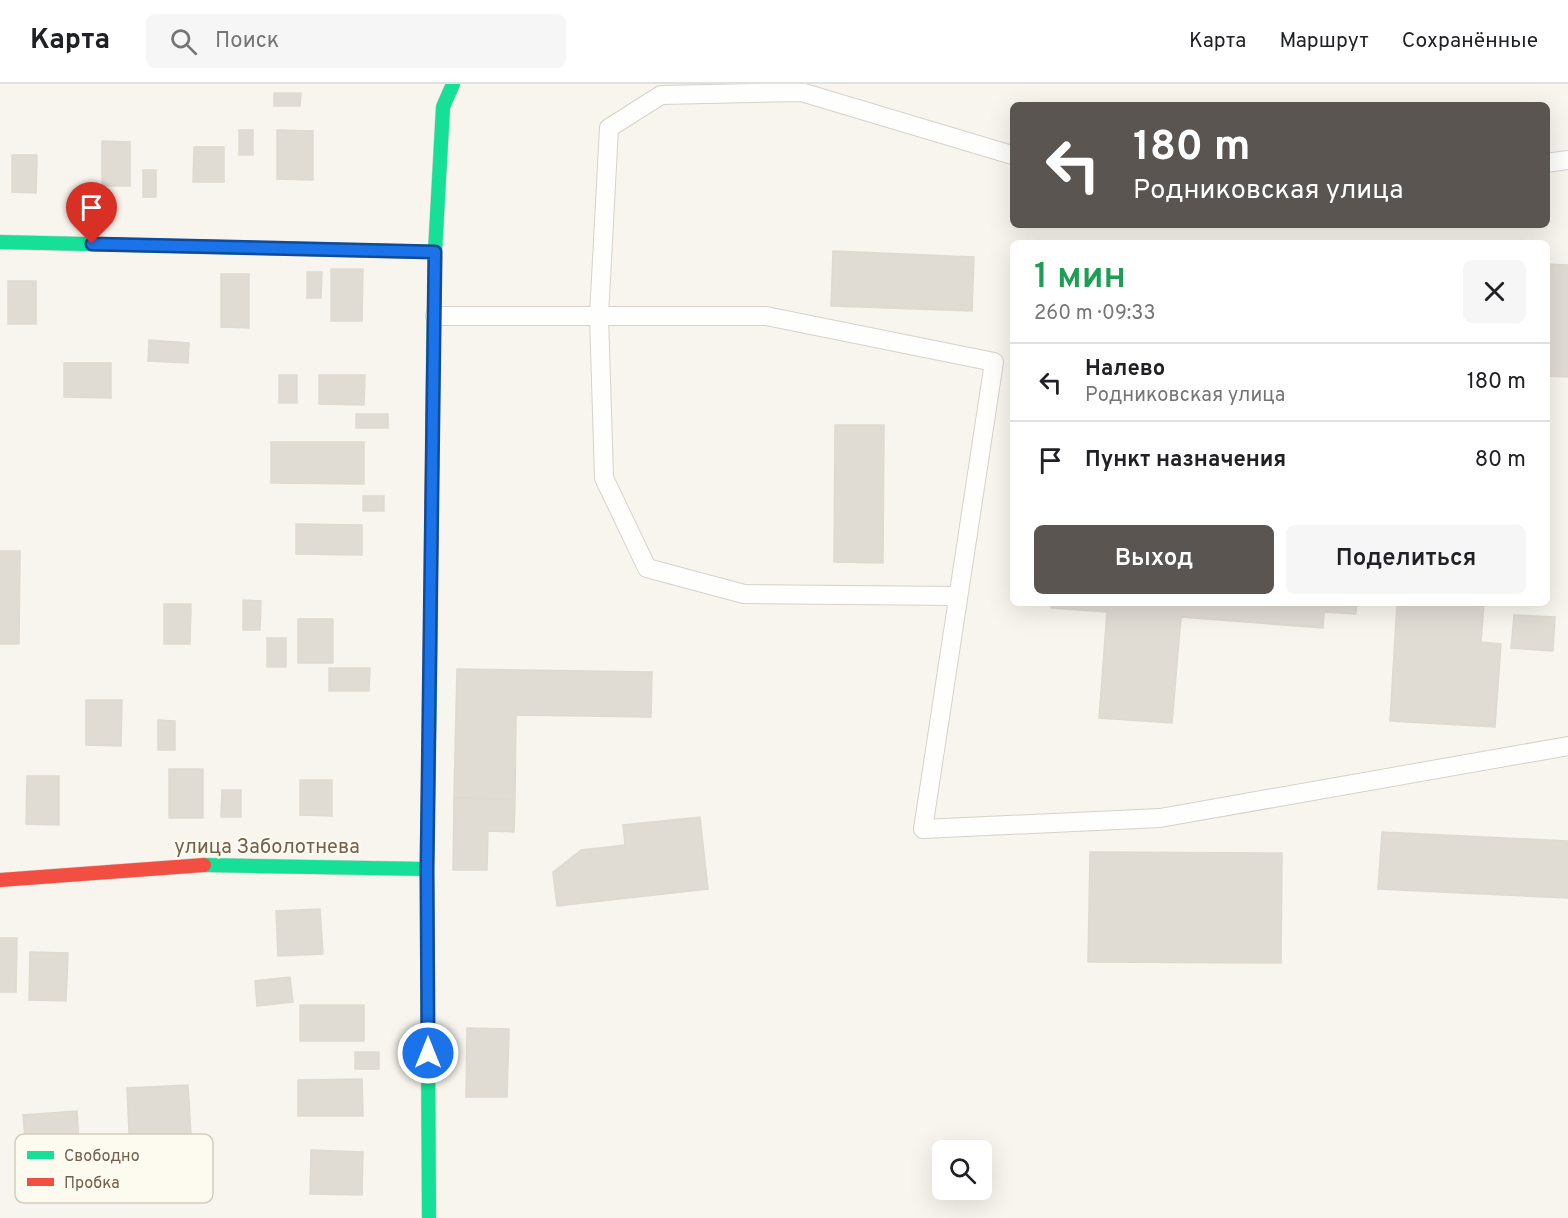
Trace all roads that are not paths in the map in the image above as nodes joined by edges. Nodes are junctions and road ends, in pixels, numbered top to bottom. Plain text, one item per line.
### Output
1 (453, 84) edge
2 (1010, 154) edge
3 (1568, 160) edge
4 (1550, 162) edge
5 (0, 242) edge
6 (435, 252) junction
7 (435, 316) junction
8 (599, 316) junction
9 (958, 596) junction
10 (1565, 749) edge
11 (427, 869) junction
12 (0, 880) edge
13 (429, 1218) edge

1 - 6 street
2 - 8 lane
3 - 4 lane
5 - 6 street
6 - 7 street
7 - 8 lane
7 - 11 street
8 - 9 lane
8 - 9 lane
9 - 10 lane
11 - 12 street, улица Заболотнева
11 - 13 street

